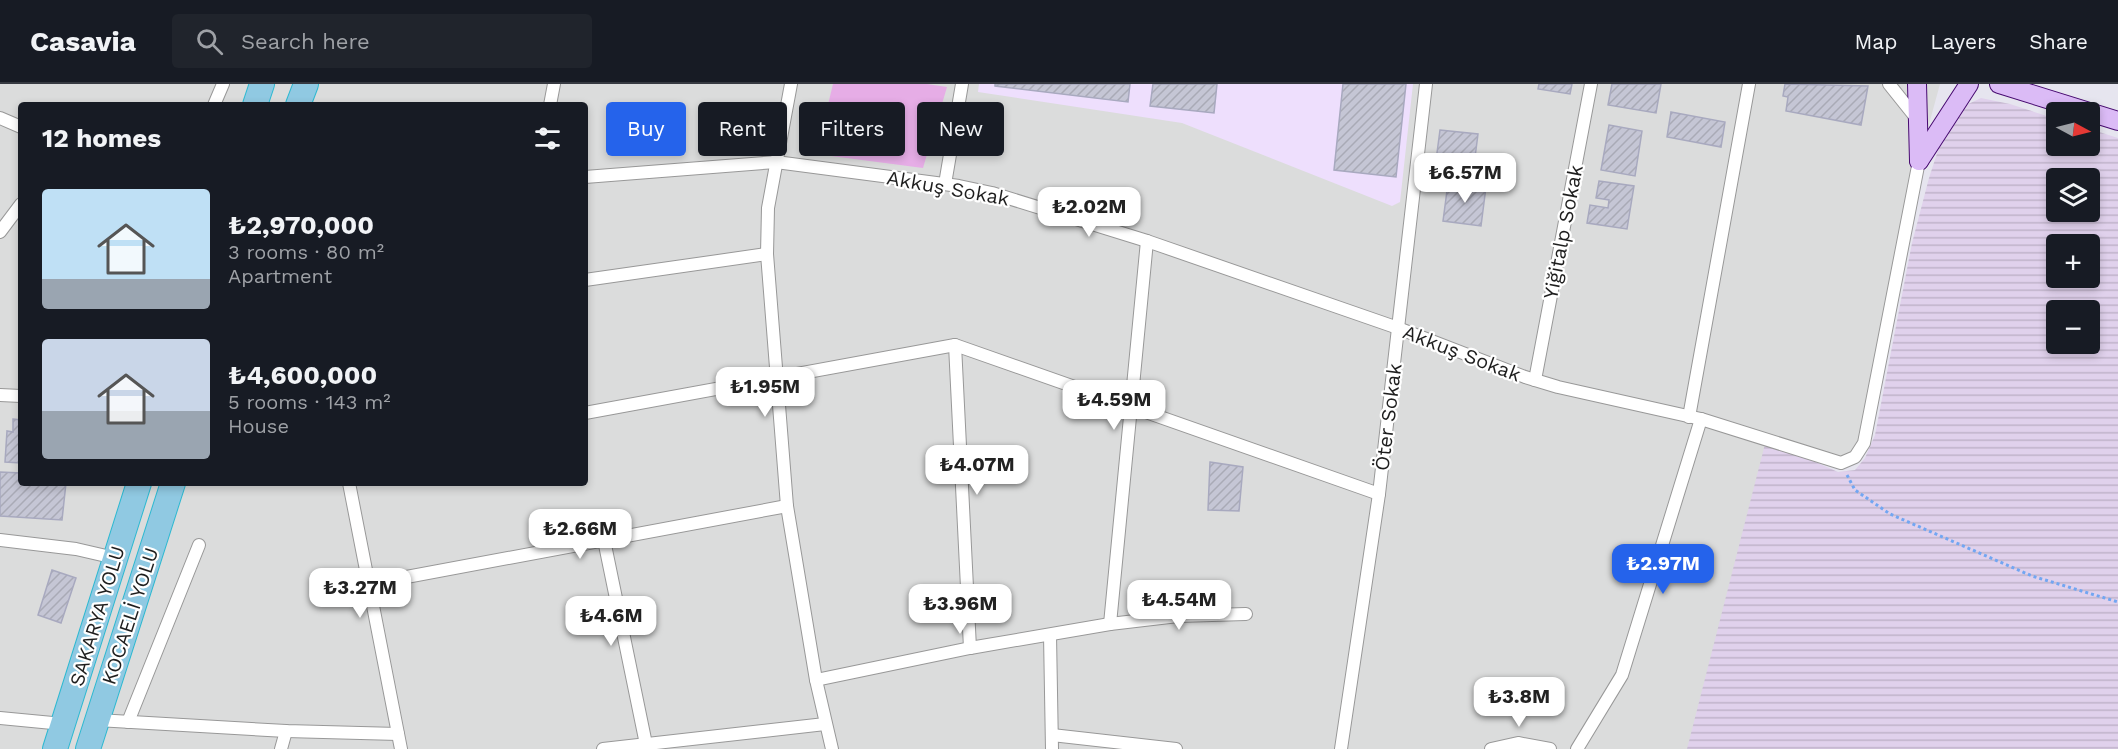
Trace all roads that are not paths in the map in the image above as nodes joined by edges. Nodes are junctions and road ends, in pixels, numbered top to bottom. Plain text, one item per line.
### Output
1 (223, 84) edge
2 (262, 84) edge
3 (300, 84) edge
4 (306, 84) edge
5 (554, 84) edge
6 (791, 84) edge
7 (962, 84) edge
8 (1426, 84) edge
9 (1591, 84) edge
10 (1749, 84) edge
11 (1889, 84) edge
12 (1917, 84) edge
13 (1969, 84) edge
14 (1999, 84) edge
15 (215, 102) edge
16 (256, 102) edge
17 (294, 102) edge
18 (299, 102) edge
19 (551, 102) edge
20 (0, 118) edge
21 (1917, 119) junction
22 (2118, 122) edge
23 (18, 126) edge
24 (1919, 161) junction
25 (776, 162) junction
26 (588, 177) edge
27 (945, 184) junction
28 (18, 208) edge
29 (0, 232) edge
30 (1147, 241) junction
31 (767, 254) junction
32 (588, 280) edge
33 (1398, 328) junction
34 (955, 345) junction
35 (777, 377) junction
36 (1535, 380) junction
37 (0, 395) edge
38 (18, 396) edge
39 (1131, 406) junction
40 (588, 412) edge
41 (1695, 418) junction
42 (138, 486) edge
43 (172, 486) edge
44 (350, 486) edge
45 (1379, 494) junction
46 (787, 506) junction
47 (0, 540) edge
48 (604, 540) junction
49 (199, 545) dead end
50 (116, 558) junction
51 (369, 584) junction
52 (1246, 614) dead end
53 (1110, 624) junction
54 (1050, 635) junction
55 (970, 648) junction
56 (816, 680) junction
57 (0, 718) edge
58 (97, 720) junction
59 (129, 722) junction
60 (63, 724) junction
61 (825, 724) junction
62 (286, 731) junction
63 (398, 734) junction
64 (1052, 735) junction
65 (647, 747) edge
66 (55, 749) edge
67 (88, 749) edge
68 (281, 749) edge
69 (401, 749) edge
70 (603, 749) edge
71 (832, 749) edge
72 (1052, 749) edge
73 (1176, 749) edge
74 (1341, 749) edge
75 (1491, 749) edge
76 (1550, 749) edge
77 (1577, 749) edge

1 - 15 street
2 - 16 highway
3 - 17 highway
4 - 18 highway
5 - 19 street
6 - 25 street
7 - 27 street
8 - 33 street, Öter Sokak
9 - 36 street, Yiğitalp Sokak
10 - 41 street
11 - 21 street
12 - 21 main road
13 - 24 main road
14 - 22 main road
20 - 23 street
21 - 24 main road
24 - 41 street, Akkuş Sokak
25 - 26 street, Akkuş Sokak
25 - 27 street, Akkuş Sokak
25 - 31 street
27 - 30 street, Akkuş Sokak
28 - 29 street
30 - 33 street, Akkuş Sokak
30 - 39 street
31 - 32 street
31 - 35 street
33 - 36 street, Akkuş Sokak
33 - 45 street, Öter Sokak
34 - 35 street
34 - 39 street
34 - 55 street
35 - 40 street
35 - 46 street
36 - 41 street, Akkuş Sokak
37 - 38 street
39 - 45 street
39 - 53 street
41 - 77 street
42 - 50 highway, SAKARYA YOLU
43 - 58 highway, KOCAELİ YOLU
44 - 51 street
45 - 74 street, Öter Sokak
46 - 48 street
46 - 56 street
47 - 50 street
48 - 51 street
48 - 65 street
49 - 59 street
50 - 60 highway, SAKARYA YOLU
51 - 63 street
52 - 53 street
53 - 54 street
54 - 55 street
54 - 64 street
55 - 56 street
56 - 61 street
57 - 60 street
58 - 59 street
58 - 67 highway, KOCAELİ YOLU
59 - 62 street
60 - 66 highway, SAKARYA YOLU
61 - 65 street
61 - 71 street
62 - 63 street
62 - 68 street
63 - 69 street
64 - 72 street
64 - 73 street
65 - 70 street
75 - 76 street

